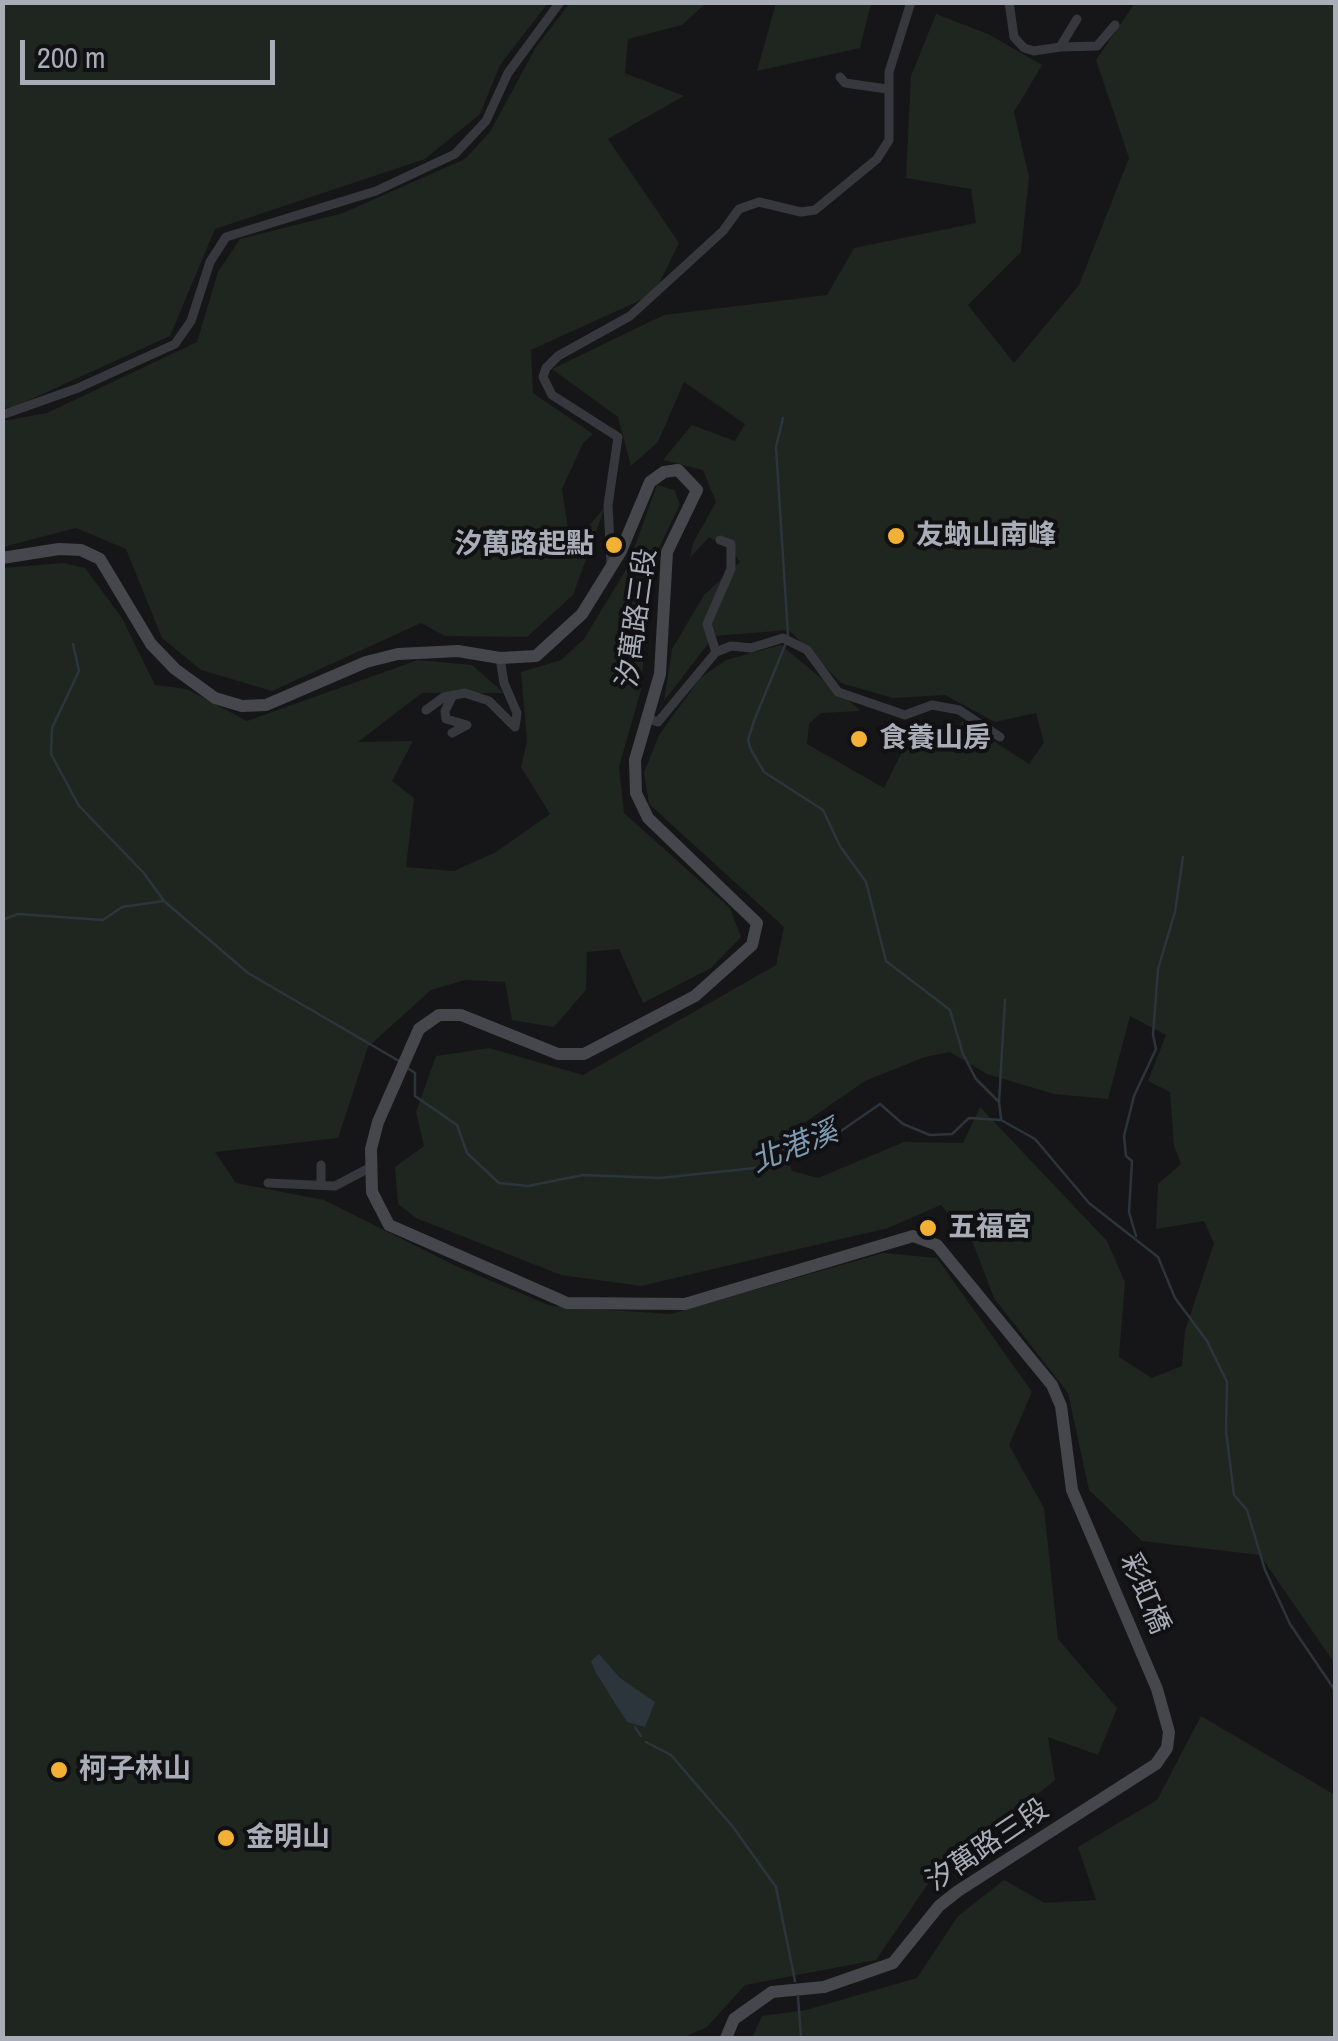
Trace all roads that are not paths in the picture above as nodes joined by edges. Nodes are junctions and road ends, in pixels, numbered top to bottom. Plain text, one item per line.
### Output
1 (560, 2) edge
2 (911, 2) edge
3 (1009, 2) edge
4 (1078, 19) dead end
5 (1114, 25) dead end
6 (1060, 46) junction
7 (840, 77) dead end
8 (887, 89) junction
9 (2, 415) edge
10 (720, 540) dead end
11 (2, 558) edge
12 (612, 568) junction
13 (716, 652) junction
14 (500, 658) junction
15 (454, 694) junction
16 (426, 710) dead end
17 (646, 718) junction
18 (452, 733) dead end
19 (1000, 737) dead end
20 (322, 1165) dead end
21 (371, 1167) junction
22 (268, 1183) dead end
23 (321, 1184) junction
24 (1169, 1732) joint
25 (726, 2038) edge

1 - 9 street
2 - 8 street
3 - 6 street
4 - 6 street
5 - 6 street
7 - 8 street
8 - 12 street
10 - 13 street
11 - 14 street, 汐萬路三段
12 - 14 street, 汐萬路三段
12 - 17 street, 汐萬路三段
13 - 17 street
13 - 19 street
14 - 15 street
15 - 16 street
15 - 18 street
17 - 21 street, 汐萬路三段
20 - 23 street
21 - 23 street
21 - 24 street, 彩虹橋
22 - 23 street
24 - 25 street, 汐萬路三段

